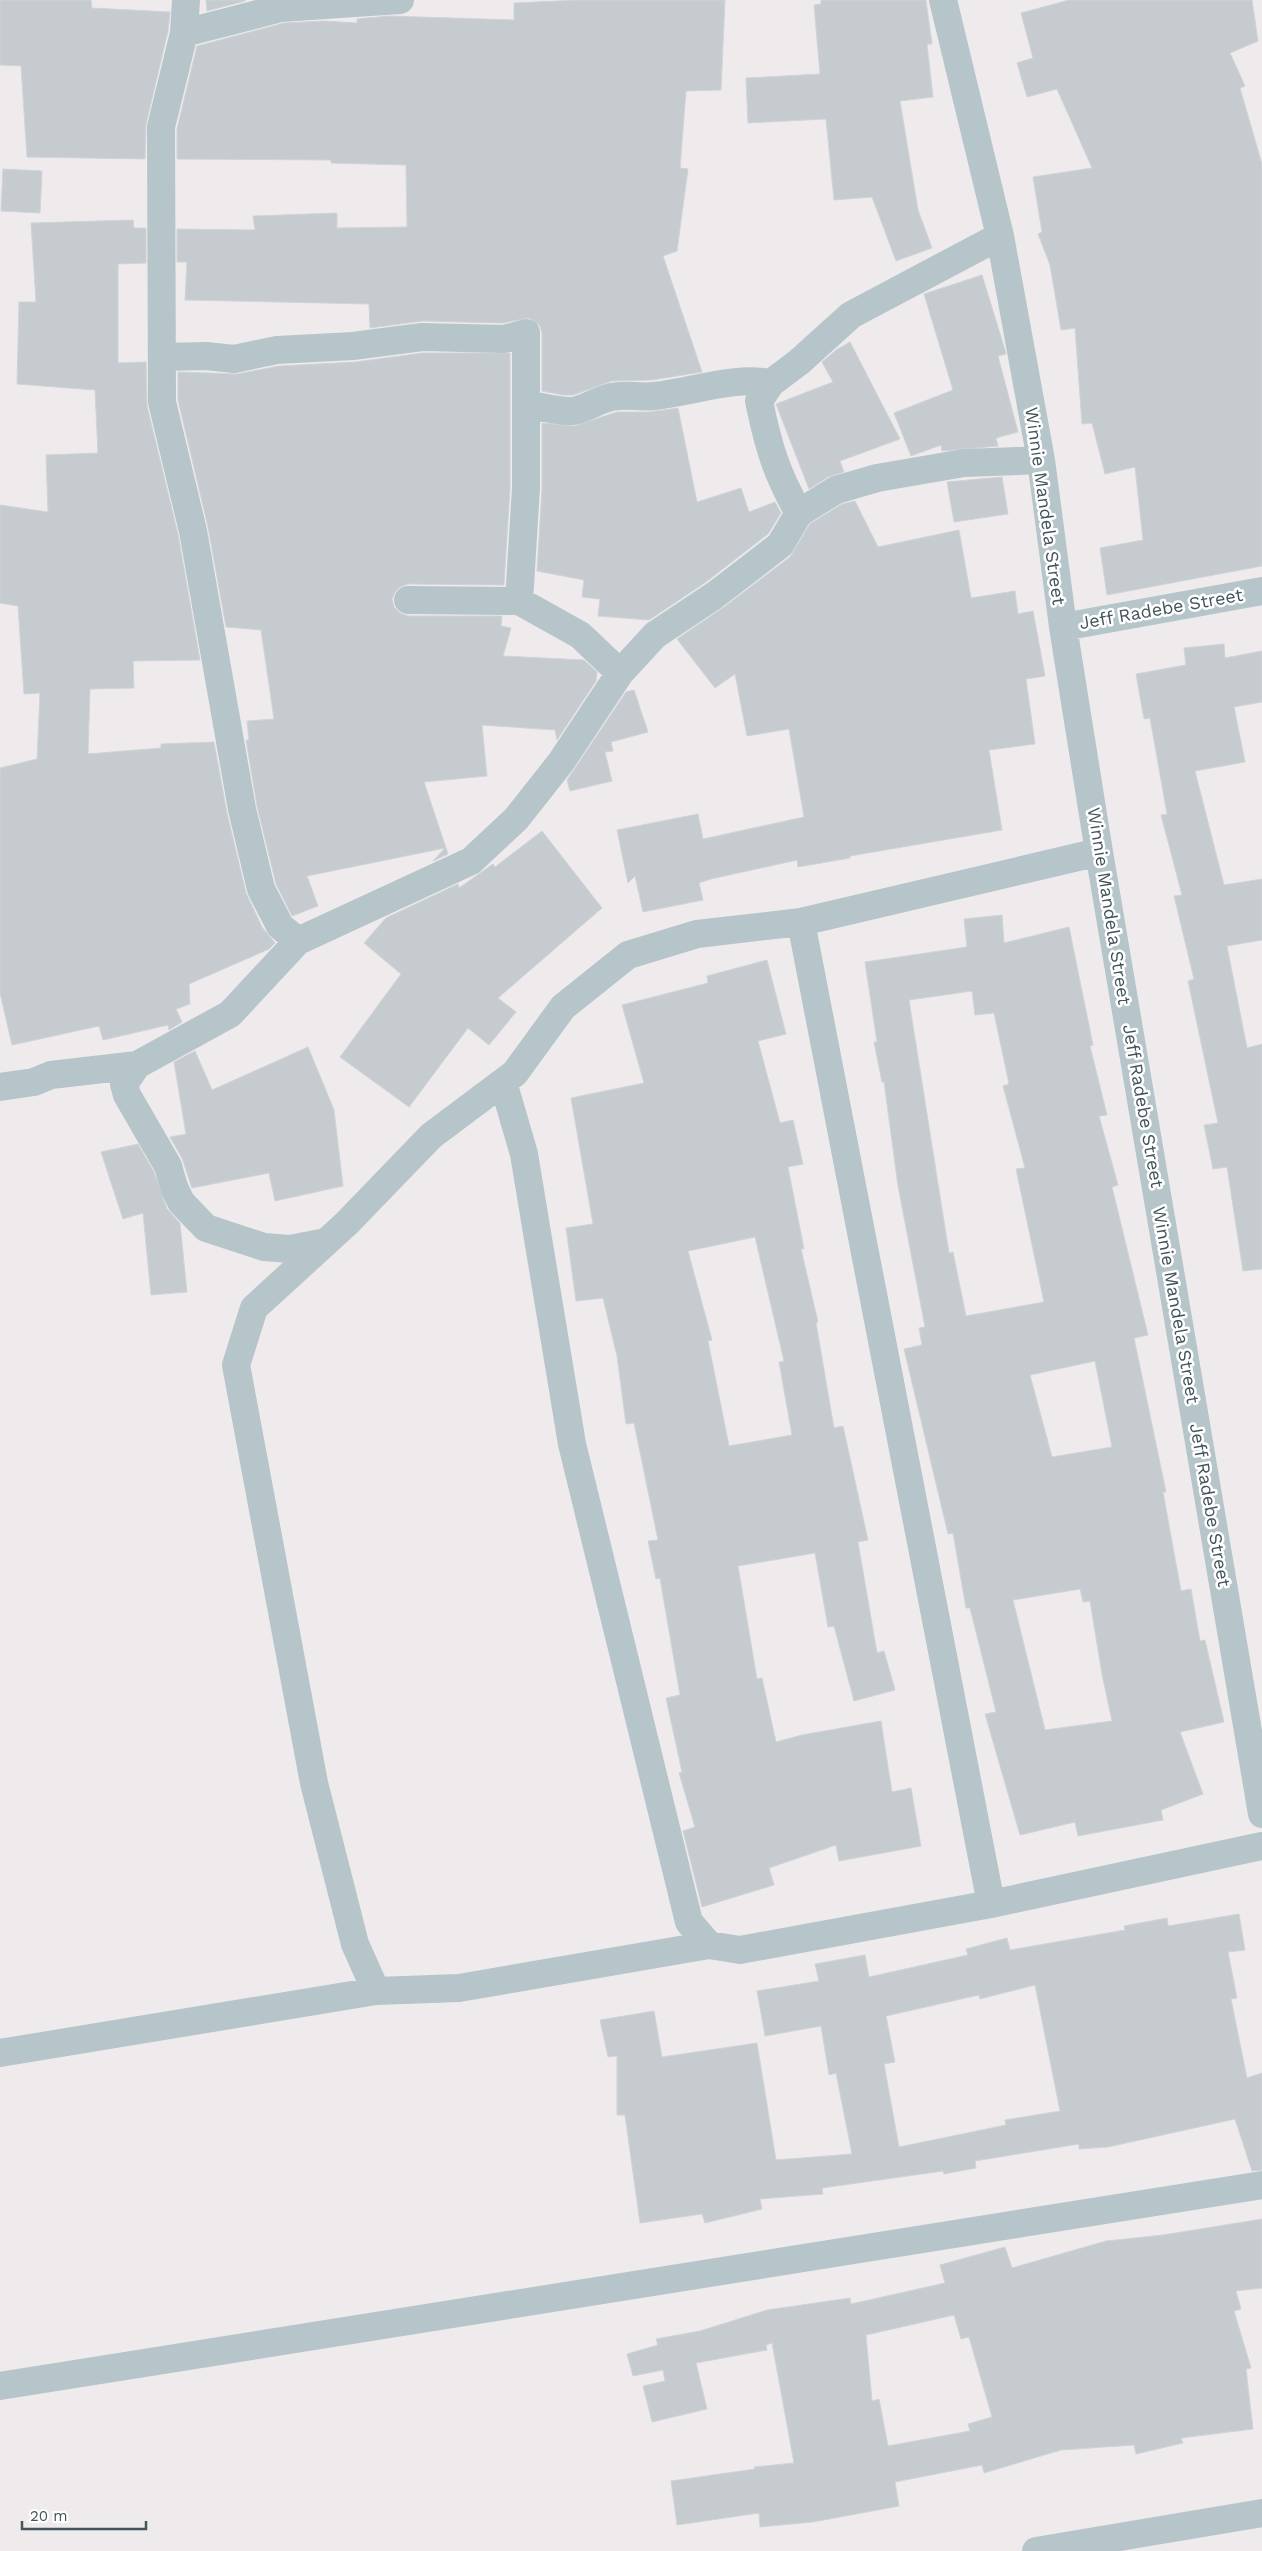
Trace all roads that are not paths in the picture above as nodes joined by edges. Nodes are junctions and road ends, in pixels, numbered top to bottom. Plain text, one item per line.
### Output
1 (186, 0) edge
2 (400, 0) edge
3 (942, 0) edge
4 (184, 33) junction
5 (1000, 236) junction
6 (162, 357) junction
7 (772, 383) junction
8 (526, 404) junction
9 (1041, 460) junction
10 (799, 513) junction
11 (1262, 591) edge
12 (408, 600) dead end
13 (519, 601) junction
14 (1064, 632) junction
15 (620, 673) junction
16 (1100, 852) junction
17 (801, 922) junction
18 (298, 941) junction
19 (137, 1065) junction
20 (503, 1082) junction
21 (0, 1087) edge
22 (326, 1242) junction
23 (1262, 1814) edge
24 (1262, 1846) edge
25 (991, 1904) junction
26 (709, 1945) junction
27 (376, 1991) junction
28 (0, 2053) edge
29 (1262, 2185) edge
30 (0, 2386) edge
31 (1262, 2513) edge
32 (1036, 2551) edge

1 - 4 street
2 - 4 street
3 - 5 street, Winnie Mandela Street
4 - 6 street
5 - 7 street
5 - 9 street, Winnie Mandela Street
6 - 8 street
6 - 18 street
7 - 8 street
7 - 10 street
8 - 13 street
9 - 10 street
9 - 14 street, Winnie Mandela Street
10 - 15 street
11 - 14 street, Jeff Radebe Street
12 - 13 street
13 - 15 street
14 - 16 street, Winnie Mandela Street
14 - 23 street, Jeff Radebe Street
15 - 18 street
16 - 17 street
16 - 23 street, Winnie Mandela Street
17 - 20 street
17 - 25 street
18 - 19 street
19 - 21 street
19 - 22 street
20 - 22 street
20 - 26 street
22 - 27 street
24 - 25 street
25 - 26 street
26 - 27 street
27 - 28 street
29 - 30 street
31 - 32 street

